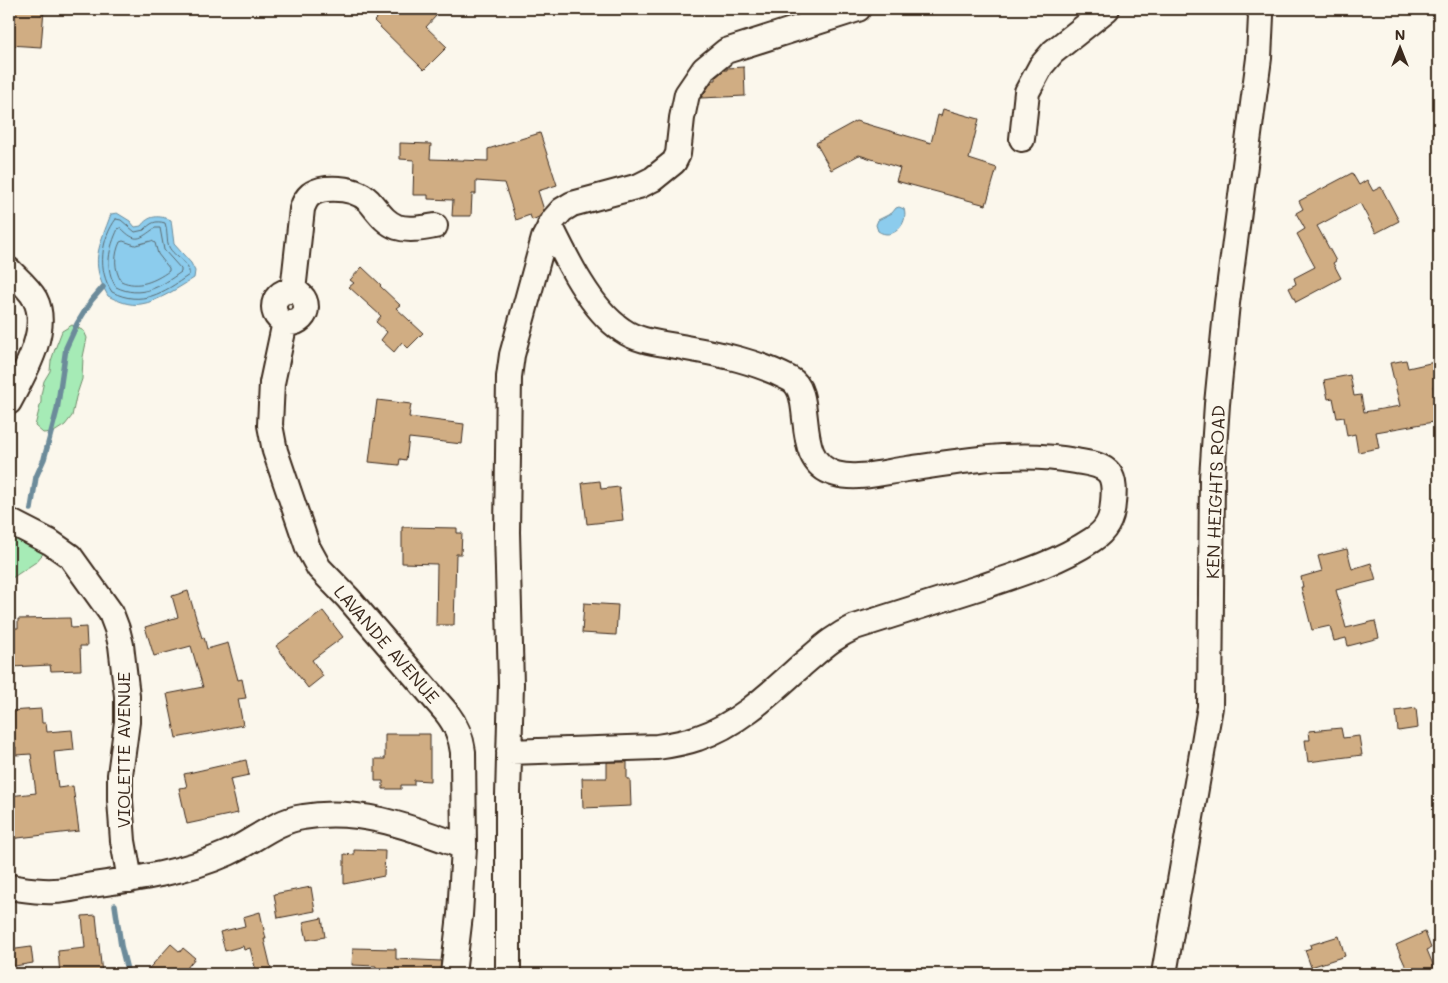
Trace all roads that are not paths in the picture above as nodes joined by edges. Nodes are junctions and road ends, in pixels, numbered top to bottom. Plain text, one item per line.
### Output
1 (858, 9) edge
2 (1107, 9) edge
3 (1259, 9) edge
4 (1022, 139) dead end
5 (550, 225) junction
6 (435, 226) dead end
7 (9, 270) edge
8 (9, 402) edge
9 (9, 521) edge
10 (509, 752) junction
11 (464, 847) junction
12 (130, 880) junction
13 (9, 887) edge
14 (453, 974) edge
15 (508, 974) edge
16 (1164, 974) edge

1 - 5 street
2 - 4 street
3 - 16 street, KEN HEIGHTS ROAD
5 - 10 street
5 - 10 street
6 - 11 street, LAVANDE AVENUE
7 - 8 street
9 - 12 street, VIOLETTE AVENUE
10 - 15 street
11 - 12 street
11 - 14 street, LAVANDE AVENUE
12 - 13 street

